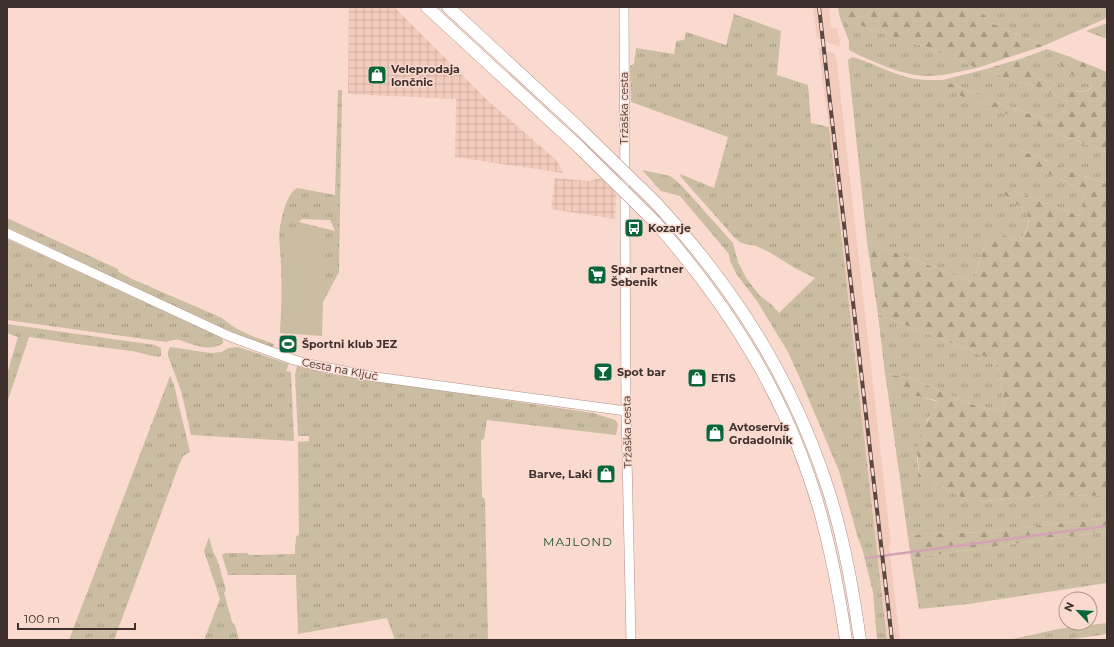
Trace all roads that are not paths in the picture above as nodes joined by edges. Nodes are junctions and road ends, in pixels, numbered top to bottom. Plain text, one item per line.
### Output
1 (427, 7) edge
2 (448, 7) edge
3 (624, 7) edge
4 (7, 233) edge
5 (626, 411) junction
6 (631, 640) edge
7 (846, 640) edge
8 (860, 640) edge

1 - 7 highway, bridge
2 - 8 highway, bridge
3 - 5 street, Tržaška cesta
4 - 5 street, Cesta na Ključ
5 - 6 street, Tržaška cesta

